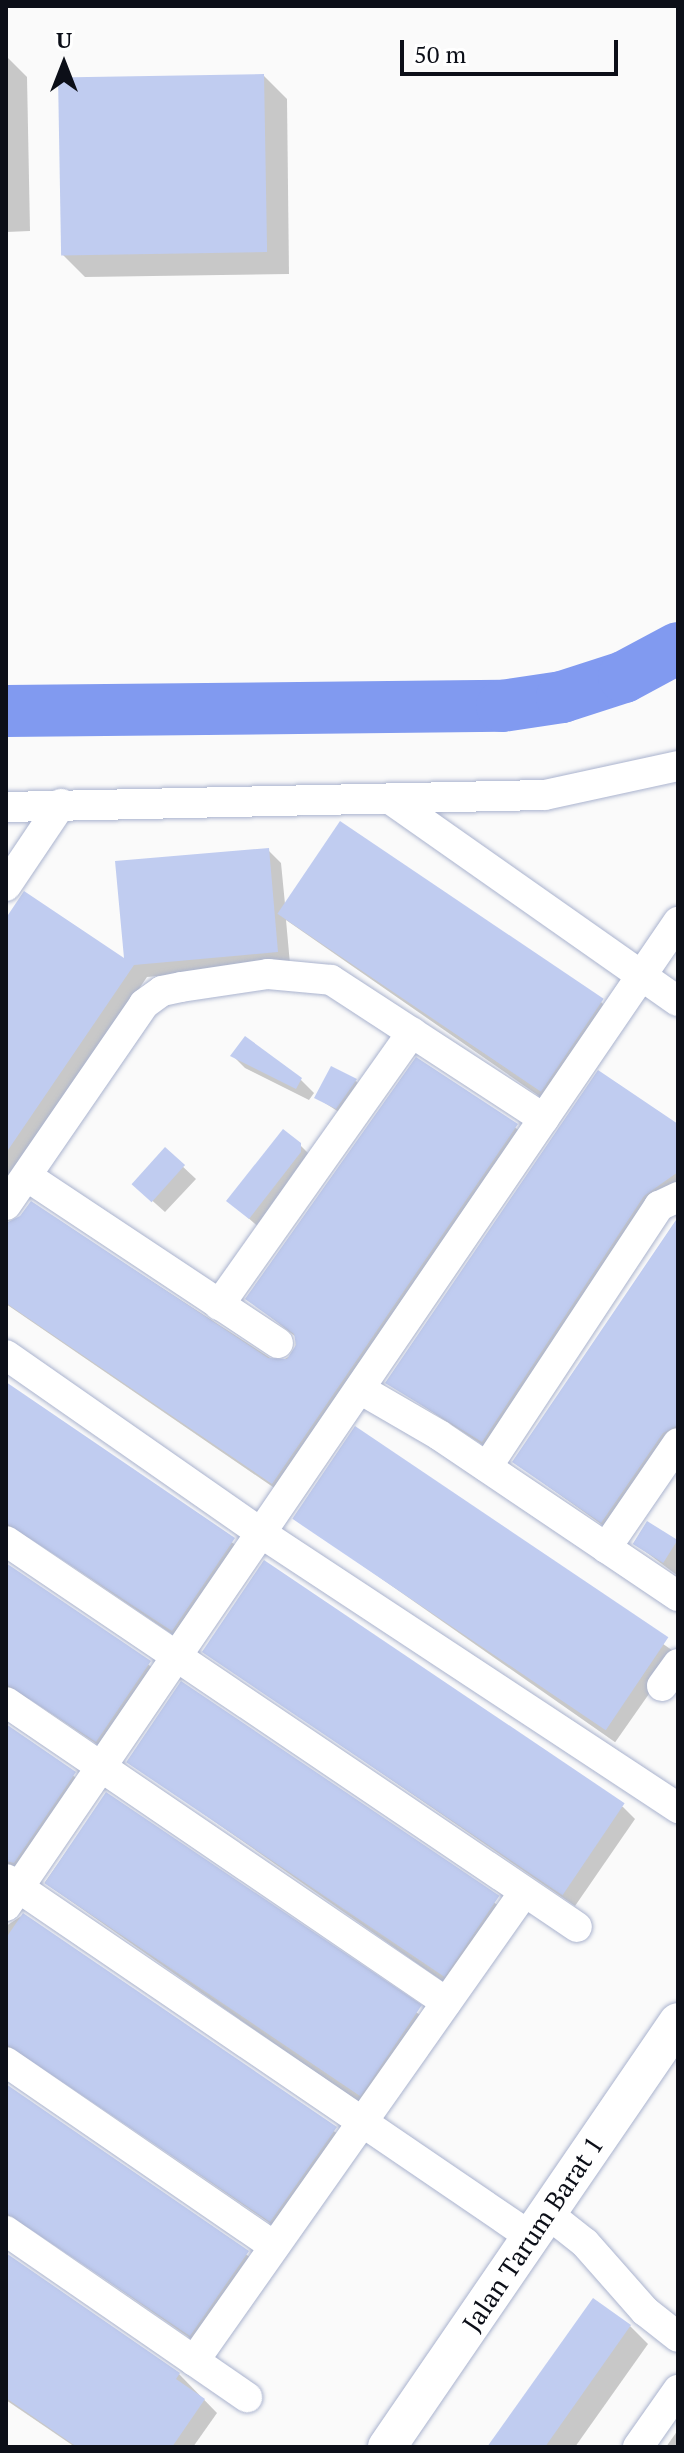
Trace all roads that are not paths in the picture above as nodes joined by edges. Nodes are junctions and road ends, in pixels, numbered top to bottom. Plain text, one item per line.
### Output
1 (678, 766) edge
2 (393, 801) junction
3 (61, 804) junction
4 (6, 807) edge
5 (6, 886) edge
6 (678, 922) edge
7 (642, 975) junction
8 (678, 1001) edge
9 (412, 1032) junction
10 (544, 1119) junction
11 (28, 1177) junction
12 (678, 1197) edge
13 (6, 1205) edge
14 (219, 1305) junction
15 (278, 1343) dead end
16 (6, 1355) edge
17 (360, 1389) junction
18 (678, 1443) edge
19 (487, 1467) junction
20 (261, 1533) junction
21 (6, 1541) edge
22 (606, 1548) junction
23 (678, 1596) edge
24 (177, 1656) junction
25 (6, 1702) edge
26 (102, 1766) junction
27 (678, 1808) edge
28 (10, 1891) edge
29 (523, 1894) junction
30 (577, 1927) dead end
31 (446, 2002) junction
32 (678, 2022) edge
33 (6, 2062) edge
34 (362, 2121) junction
35 (539, 2225) junction
36 (6, 2231) edge
37 (272, 2245) junction
38 (678, 2337) edge
39 (194, 2361) junction
40 (678, 2390) edge
41 (247, 2397) dead end
42 (387, 2447) edge
43 (638, 2447) edge

1 - 2 street
2 - 3 street
2 - 7 street
3 - 4 street
3 - 5 street
6 - 7 street
7 - 8 street
7 - 10 street
9 - 10 street
9 - 11 street
9 - 14 street
10 - 17 street
11 - 13 street
11 - 14 street
12 - 19 street
14 - 15 street
16 - 20 street
17 - 19 street
17 - 20 street
18 - 22 street
19 - 22 street
20 - 24 street
20 - 27 street
21 - 24 street
22 - 23 street
24 - 26 street
24 - 29 street
25 - 26 street
26 - 28 street
26 - 31 street
28 - 34 street
29 - 30 street
29 - 31 street
31 - 34 street
32 - 35 street, Jalan Tarum Barat 1
33 - 37 street
34 - 35 street
34 - 37 street
35 - 38 street
35 - 42 street, Jalan Tarum Barat 1
36 - 39 street
37 - 39 street
39 - 41 street
40 - 43 street

